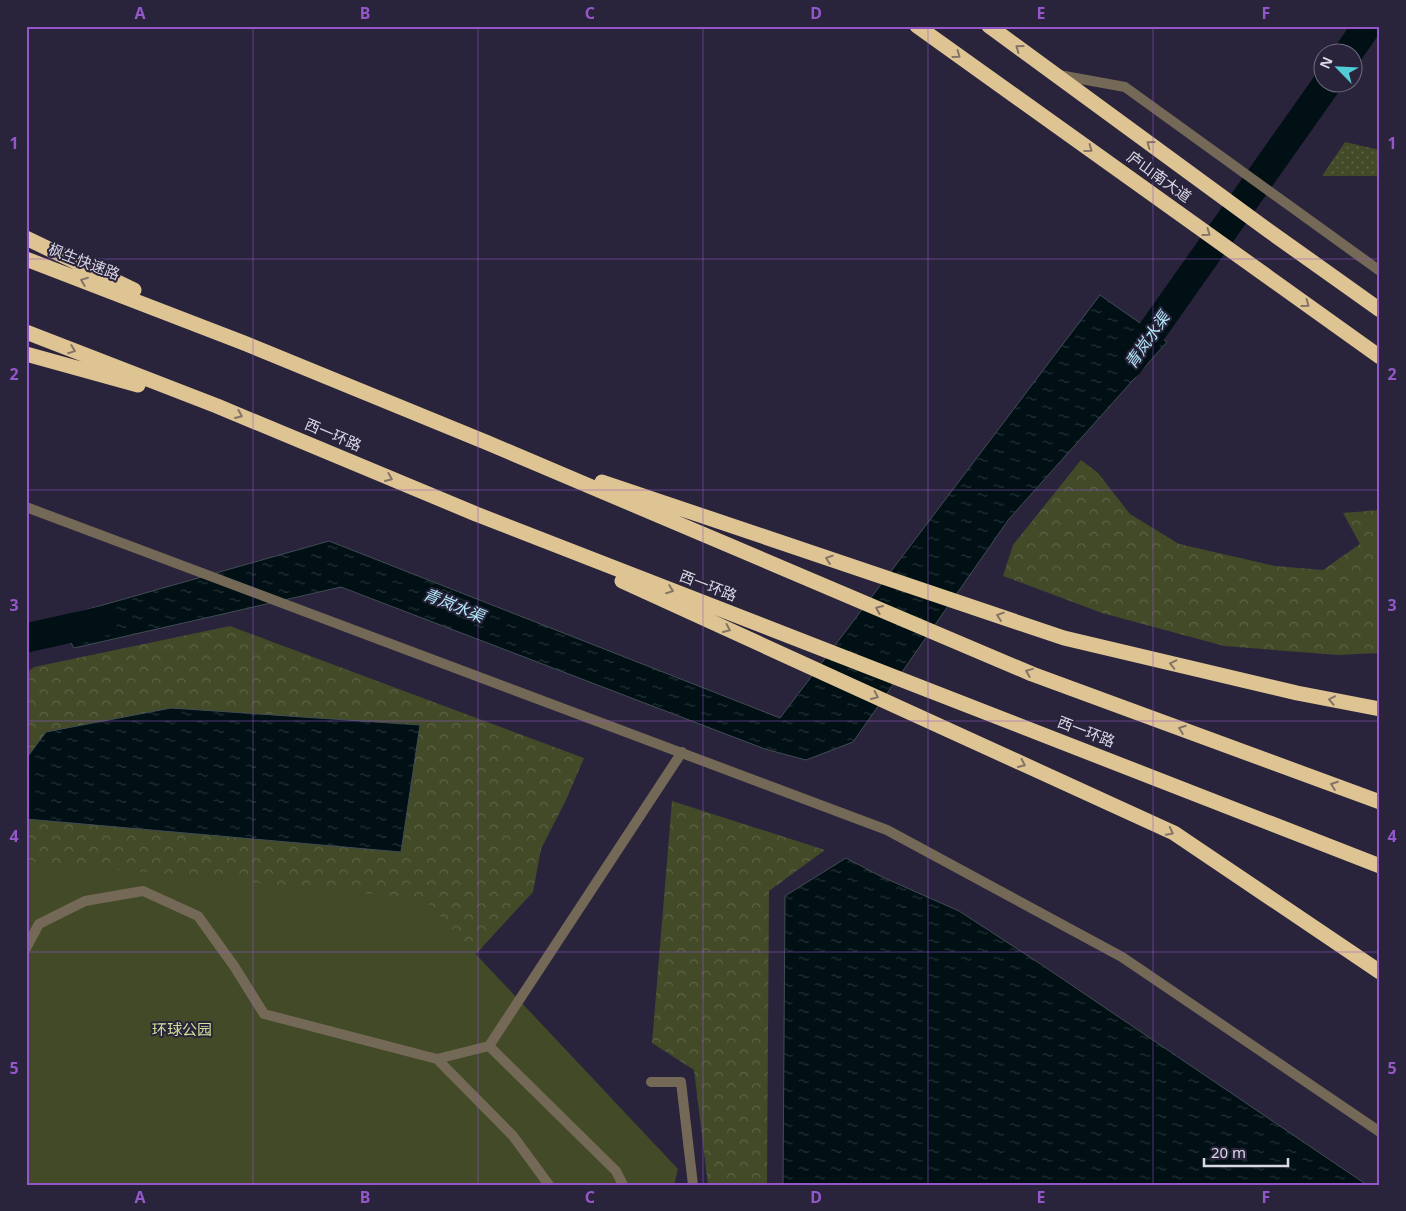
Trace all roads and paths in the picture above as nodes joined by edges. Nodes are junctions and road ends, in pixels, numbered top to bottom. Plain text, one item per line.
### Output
1 (917, 26) edge
2 (989, 26) edge
3 (1055, 75) junction
4 (26, 238) edge
5 (26, 259) edge
6 (1380, 271) edge
7 (1380, 310) edge
8 (26, 332) edge
9 (244, 343) junction
10 (26, 354) edge
11 (1380, 357) edge
12 (217, 406) junction
13 (488, 443) junction
14 (26, 507) edge
15 (476, 514) junction
16 (1380, 709) edge
17 (682, 752) junction
18 (1380, 802) edge
19 (1380, 866) edge
20 (26, 948) edge
21 (1380, 972) edge
22 (489, 1046) junction
23 (437, 1059) junction
24 (651, 1082) dead end
25 (1380, 1132) edge
26 (550, 1185) edge
27 (623, 1185) edge
28 (693, 1185) edge

1 -> 11 highway, 庐山南大道
3 -> 2 highway, 庐山南大道
3 - 6 street
7 -> 3 highway, 庐山南大道
4 - 9 highway
9 -> 5 highway, 枫生快速路
8 -> 12 highway, 西一环路
9 - 13 highway
10 - 12 highway
12 -> 15 highway, 西一环路
16 -> 13 highway
18 -> 13 highway
14 - 17 street
15 -> 19 highway, 西一环路
15 -> 21 highway
17 - 22 street
17 - 25 street
20 - 23 street
22 - 23 street
22 - 27 street
23 - 26 street
24 - 28 street

